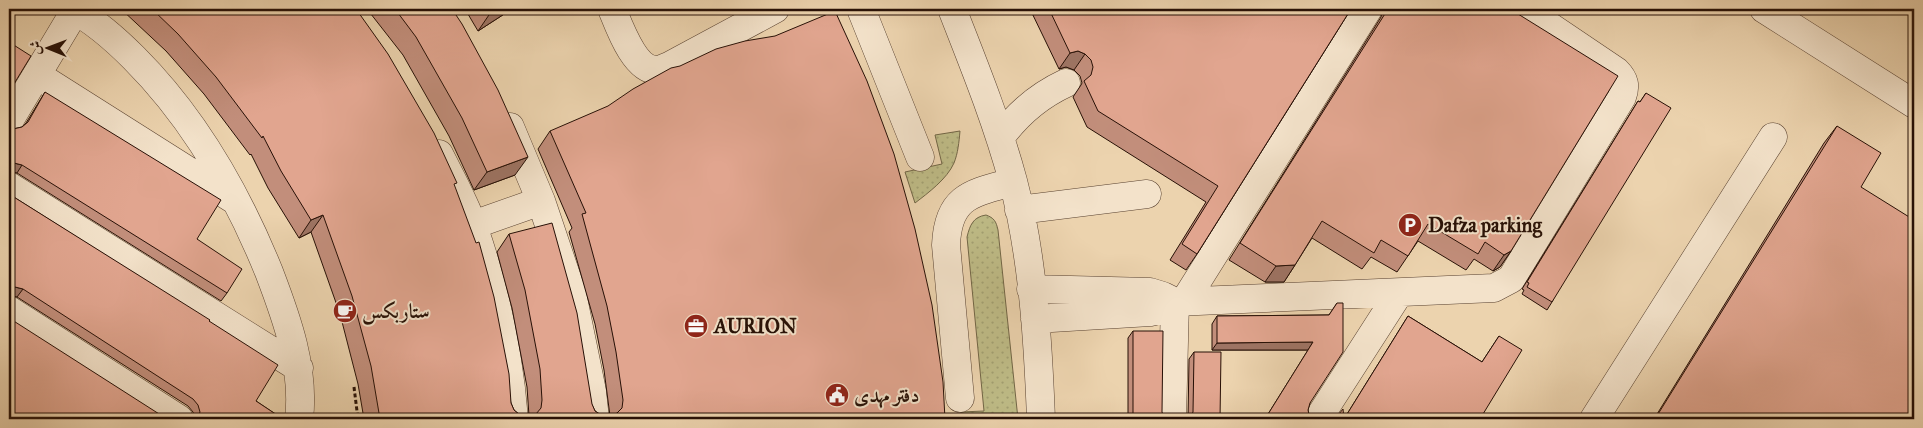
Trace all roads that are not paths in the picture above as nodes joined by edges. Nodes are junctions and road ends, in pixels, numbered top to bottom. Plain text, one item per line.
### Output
1 (612, 9) edge
2 (775, 9) edge
3 (861, 9) edge
4 (952, 9) edge
5 (1368, 9) edge
6 (1524, 9) edge
7 (1764, 9) edge
8 (74, 10) edge
9 (37, 75) junction
10 (1066, 83) dead end
11 (500, 102) edge
12 (1914, 104) edge
13 (9, 121) edge
14 (430, 136) edge
15 (1773, 137) dead end
16 (1000, 138) junction
17 (920, 157) dead end
18 (1013, 182) junction
19 (9, 186) edge
20 (1147, 194) dead end
21 (541, 201) junction
22 (237, 202) junction
23 (1019, 210) junction
24 (473, 225) junction
25 (1031, 289) junction
26 (1399, 293) junction
27 (1179, 302) junction
28 (9, 310) edge
29 (1035, 319) junction
30 (299, 368) junction
31 (960, 398) dead end
32 (179, 419) edge
33 (299, 419) edge
34 (514, 419) edge
35 (594, 419) edge
36 (1041, 419) edge
37 (1172, 419) edge
38 (1318, 419) edge
39 (1594, 419) edge

1 - 2 street
3 - 17 street
4 - 16 street
5 - 27 street
6 - 26 street
7 - 12 street
8 - 9 street
8 - 22 street
9 - 13 street
9 - 22 street
10 - 16 street
11 - 21 street
14 - 24 street
15 - 39 street
16 - 18 street
18 - 23 street
18 - 31 street
19 - 30 street
20 - 23 street
21 - 24 street
21 - 35 street
22 - 30 street
23 - 25 street
24 - 34 street
25 - 27 street
25 - 29 street
26 - 27 street
26 - 38 street
27 - 29 street
27 - 37 street
28 - 32 street
29 - 36 street
30 - 33 street

